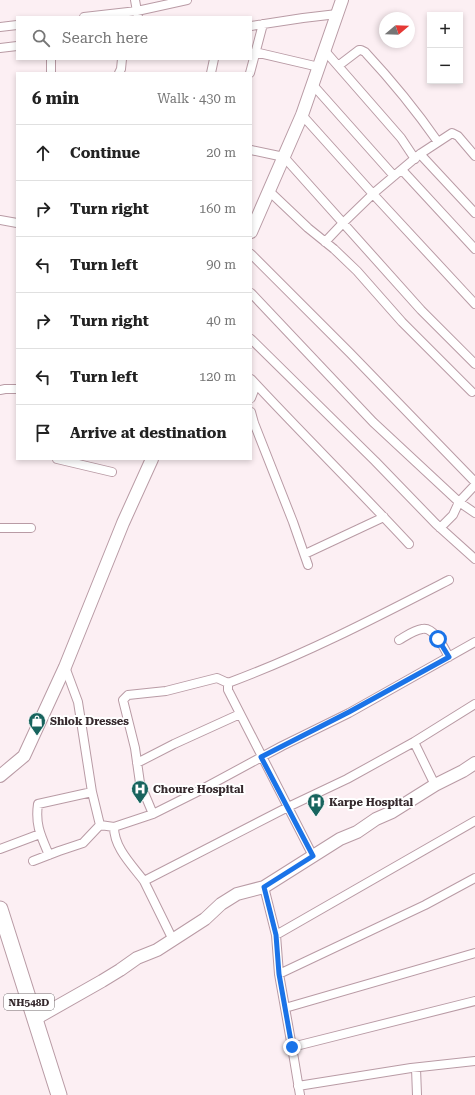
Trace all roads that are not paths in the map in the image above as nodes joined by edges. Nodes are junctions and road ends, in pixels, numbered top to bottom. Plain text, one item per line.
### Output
1 (135, 0) edge
2 (187, 0) edge
3 (342, 0) edge
4 (137, 14) edge
5 (337, 14) junction
6 (102, 16) edge
7 (263, 24) junction
8 (16, 25) edge
9 (0, 26) edge
10 (252, 26) edge
11 (16, 46) edge
12 (0, 48) edge
13 (325, 51) junction
14 (255, 52) junction
15 (51, 60) edge
16 (122, 60) edge
17 (214, 60) edge
18 (338, 66) junction
19 (319, 67) junction
20 (51, 72) edge
21 (119, 72) edge
22 (211, 72) edge
23 (250, 72) edge
24 (313, 85) junction
25 (302, 115) junction
26 (438, 142) junction
27 (252, 150) edge
28 (418, 156) junction
29 (475, 156) edge
30 (284, 158) junction
31 (402, 170) junction
32 (394, 176) junction
33 (269, 191) junction
34 (373, 194) junction
35 (475, 214) edge
36 (254, 217) edge
37 (0, 220) edge
38 (16, 223) edge
39 (343, 223) junction
40 (252, 227) edge
41 (325, 242) junction
42 (475, 249) edge
43 (252, 255) edge
44 (252, 294) edge
45 (475, 304) edge
46 (252, 341) edge
47 (475, 364) edge
48 (254, 382) edge
49 (16, 389) edge
50 (0, 390) edge
51 (472, 392) dead end
52 (252, 393) edge
53 (252, 416) edge
54 (61, 460) edge
55 (152, 460) edge
56 (112, 472) dead end
57 (475, 482) edge
58 (475, 485) edge
59 (458, 502) junction
60 (475, 513) edge
61 (384, 517) junction
62 (0, 528) edge
63 (31, 528) dead end
64 (440, 528) junction
65 (409, 544) dead end
66 (305, 554) junction
67 (475, 559) edge
68 (308, 565) dead end
69 (449, 580) dead end
70 (399, 640) dead end
71 (475, 642) edge
72 (449, 657) junction
73 (65, 667) junction
74 (228, 683) junction
75 (475, 704) edge
76 (240, 714) junction
77 (414, 742) junction
78 (261, 757) junction
79 (475, 763) edge
80 (137, 764) junction
81 (0, 776) edge
82 (435, 786) junction
83 (92, 792) junction
84 (288, 808) junction
85 (153, 814) junction
86 (475, 821) edge
87 (100, 825) junction
88 (114, 827) junction
89 (40, 834) junction
90 (0, 849) edge
91 (49, 855) junction
92 (313, 856) junction
93 (33, 861) dead end
94 (475, 878) edge
95 (144, 881) junction
96 (264, 887) junction
97 (0, 909) edge
98 (276, 935) junction
99 (172, 940) junction
100 (475, 953) edge
101 (279, 974) junction
102 (475, 1001) edge
103 (285, 1008) junction
104 (35, 1019) junction
105 (292, 1047) junction
106 (475, 1061) edge
107 (416, 1068) junction
108 (298, 1086) junction
109 (59, 1095) edge
110 (300, 1095) edge
111 (417, 1095) edge

1 - 4 street
2 - 4 street
3 - 5 street
4 - 6 street
5 - 7 street
5 - 13 street
7 - 10 street
7 - 14 street
8 - 9 street
11 - 12 street
13 - 18 street
13 - 19 street
14 - 19 street
14 - 23 street
15 - 20 street
16 - 21 street
17 - 22 street
18 - 26 street
18 - 28 street
19 - 24 street
24 - 25 street
24 - 32 street
25 - 30 street
25 - 34 street
26 - 28 street
26 - 29 street
27 - 30 street
28 - 31 street
28 - 35 street
30 - 33 street
30 - 39 street
31 - 32 street
31 - 42 street
32 - 34 street
33 - 36 street
33 - 41 street
34 - 39 street
34 - 45 street
36 - 40 street
37 - 38 street
39 - 41 street
39 - 47 street
41 - 51 street
43 - 57 street
44 - 59 street
46 - 64 street
48 - 52 street
48 - 61 street
49 - 50 street
53 - 66 street
54 - 56 street
55 - 73 street
58 - 59 street
59 - 60 street
59 - 64 street
61 - 65 street
61 - 66 street
62 - 63 street
64 - 67 street
66 - 68 street
69 - 74 street
70 - 72 street
71 - 72 street
72 - 78 street
73 - 81 street
73 - 83 street
74 - 76 street
74 - 80 street
75 - 77 street
76 - 78 street
76 - 80 street
77 - 82 street
77 - 84 street
78 - 84 street
78 - 85 street
79 - 82 street
80 - 85 street
82 - 92 street
83 - 87 street
83 - 89 street
84 - 92 street
84 - 95 street
85 - 88 street
86 - 98 street
87 - 88 street
87 - 91 street
88 - 95 street
89 - 90 street
89 - 91 street
91 - 93 street
92 - 96 street
94 - 101 street
95 - 99 street
96 - 98 street
96 - 99 street
97 - 104 highway, NH548D
98 - 101 street
99 - 104 street
100 - 103 street
101 - 103 street
102 - 105 street
103 - 105 street
104 - 109 highway, NH548D
105 - 108 street
106 - 107 street
107 - 108 street
107 - 111 street
108 - 110 street

